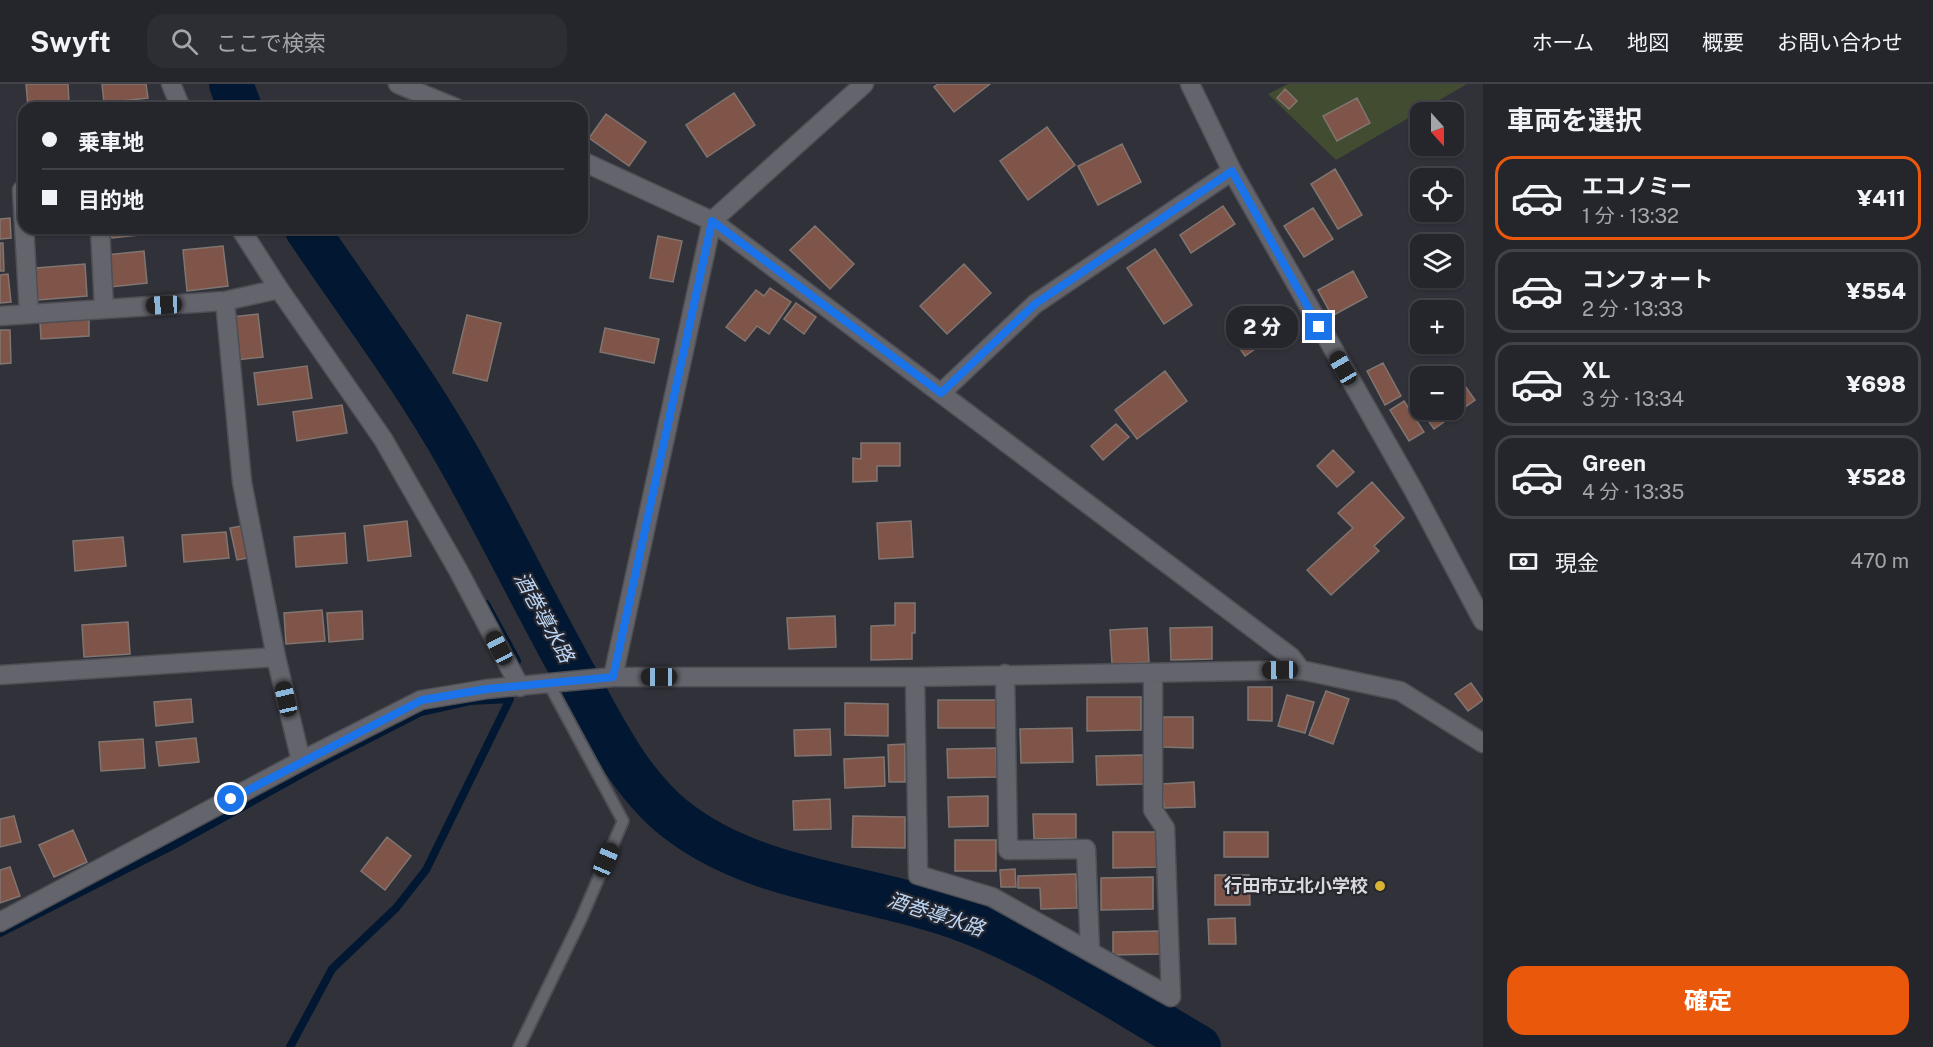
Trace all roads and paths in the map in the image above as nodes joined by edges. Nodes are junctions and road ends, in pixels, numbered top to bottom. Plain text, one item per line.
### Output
1 (171, 84) edge
2 (398, 84) edge
3 (864, 84) edge
4 (1190, 84) edge
5 (178, 102) edge
6 (442, 102) edge
7 (588, 165) edge
8 (1232, 171) junction
9 (712, 221) junction
10 (24, 234) edge
11 (100, 234) edge
12 (244, 234) edge
13 (279, 289) junction
14 (225, 301) junction
15 (104, 308) junction
16 (29, 314) junction
17 (0, 316) edge
18 (941, 393) junction
19 (1483, 621) edge
20 (276, 657) junction
21 (1301, 670) junction
22 (1153, 673) junction
23 (1005, 674) junction
24 (0, 675) edge
25 (915, 677) junction
26 (606, 678) junction
27 (554, 684) junction
28 (520, 687) junction
29 (1483, 743) edge
30 (301, 761) junction
31 (0, 922) edge
32 (1090, 951) junction
33 (519, 1047) edge

1 - 5 street
2 - 6 street
3 - 9 street
4 - 8 street
7 - 9 street
8 - 18 street
8 - 19 street
9 - 18 street
9 - 26 street
10 - 16 street
11 - 15 street
12 - 13 street
13 - 14 street
13 - 28 street
14 - 15 street
14 - 20 street
15 - 16 street
16 - 17 street
18 - 21 street
20 - 24 street
20 - 30 street
21 - 22 street
21 - 29 street
22 - 23 street
22 - 32 street
23 - 25 street
23 - 32 street
25 - 26 street
25 - 32 street
26 - 27 street
27 - 28 street
27 - 33 lane
28 - 30 street
30 - 31 street

